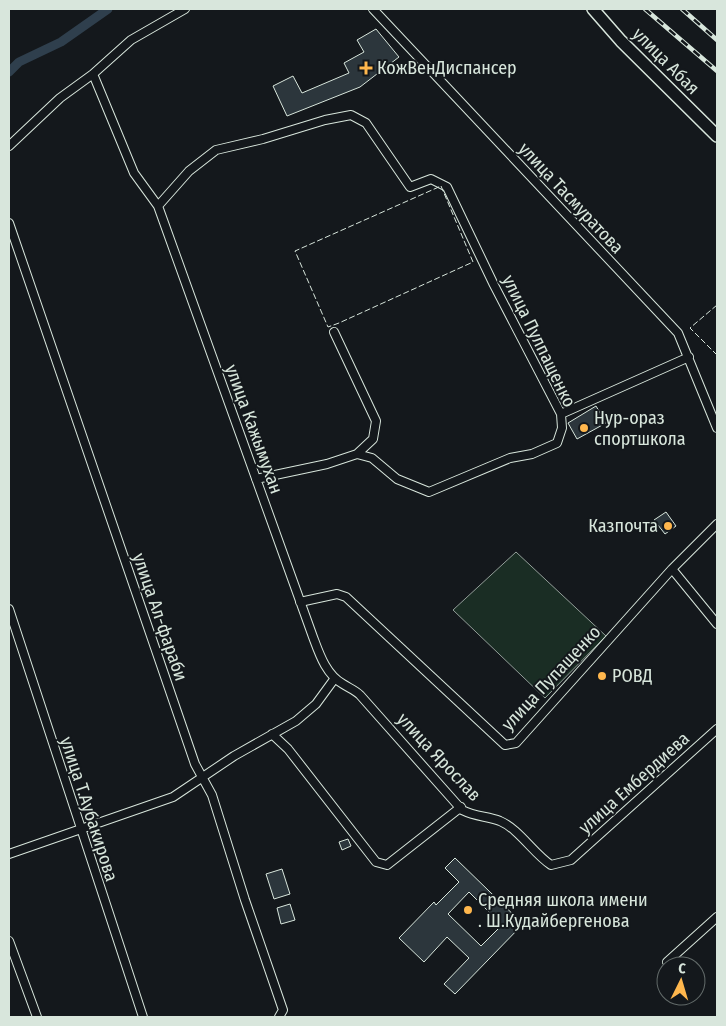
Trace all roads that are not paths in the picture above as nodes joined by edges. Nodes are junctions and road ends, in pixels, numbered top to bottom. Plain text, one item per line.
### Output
1 (185, 9) edge
2 (373, 9) edge
3 (593, 9) edge
4 (93, 74) junction
5 (717, 136) edge
6 (9, 146) edge
7 (158, 206) junction
8 (9, 224) edge
9 (334, 332) dead end
10 (689, 357) junction
11 (561, 414) junction
12 (717, 428) edge
13 (357, 454) junction
14 (256, 479) junction
15 (717, 524) edge
16 (672, 568) junction
17 (300, 602) junction
18 (9, 609) edge
19 (717, 624) edge
20 (324, 661) joint
21 (335, 678) junction
22 (717, 729) edge
23 (272, 734) junction
24 (202, 777) junction
25 (461, 807) junction
26 (80, 830) junction
27 (9, 854) edge
28 (571, 860) joint
29 (717, 917) edge
30 (9, 941) edge
31 (674, 956) edge
32 (37, 1017) edge
33 (143, 1017) edge
34 (278, 1017) edge

1 - 4 street
2 - 10 street, улица Тасмуратова
3 - 5 main road, улица Абая
4 - 6 street
4 - 7 street, улица Кажымухан
7 - 11 street, улица Пулпащенко
7 - 14 street, улица Кажымухан
8 - 24 street, улица Ал-фараби
9 - 13 street
10 - 11 street
10 - 12 street, улица Тасмуратова
11 - 13 street, улица Пулпащенко
13 - 14 street
14 - 17 street, улица Кажымухан
15 - 16 street, улица Пупащенко
16 - 17 street, улица Пупащенко
16 - 19 street
17 - 20 street, улица Кажымухан
18 - 26 street, улица Т.Аубакирова
20 - 21 street, улица Ярослав
21 - 23 street
21 - 25 street, улица Ярослав
22 - 28 street, улица Ембердиева
23 - 24 street
23 - 25 street
24 - 26 street
24 - 34 street, улица Ал-фараби
25 - 28 street, улица Ярослав
26 - 27 street
26 - 33 street, улица Т.Аубакирова
29 - 31 street
30 - 32 street

